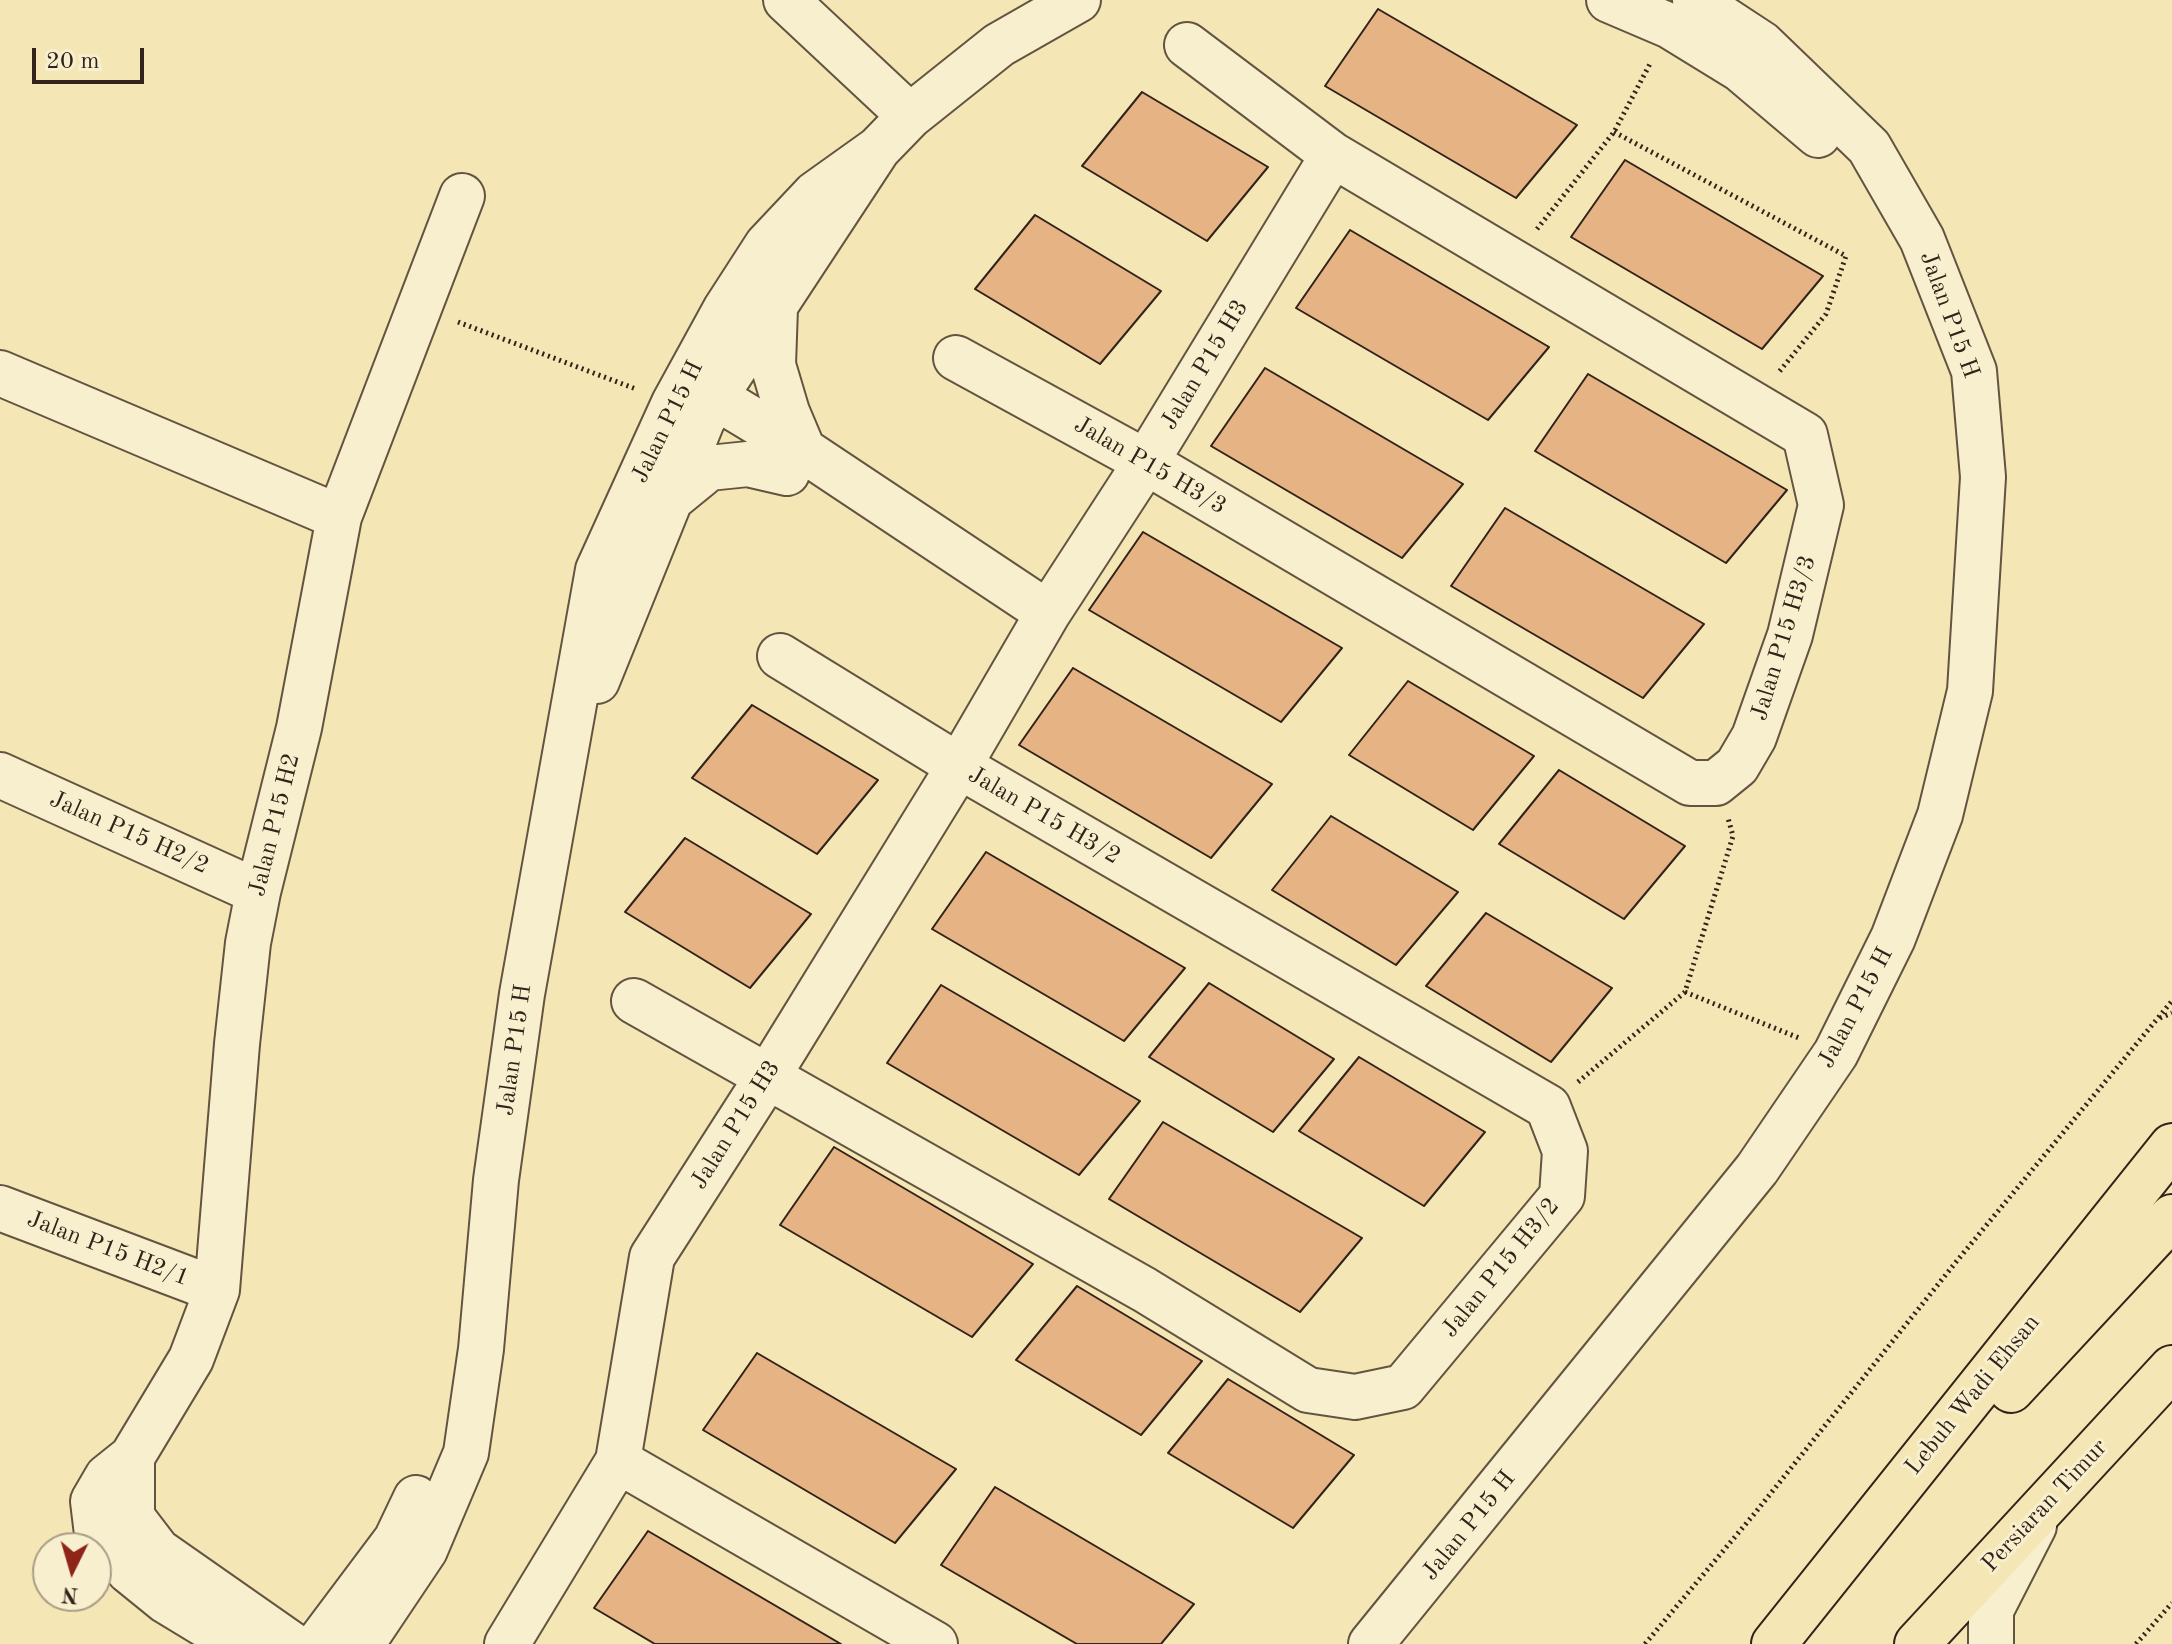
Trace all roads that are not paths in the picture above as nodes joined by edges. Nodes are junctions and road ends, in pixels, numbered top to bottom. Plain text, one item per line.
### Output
1 (786, 0) edge
2 (1078, 0) edge
3 (1609, 0) edge
4 (1743, 0) edge
5 (1684, 9) edge
6 (1187, 45) dead end
7 (1751, 57) junction
8 (910, 116) junction
9 (878, 149) junction
10 (1333, 155) junction
11 (462, 196) dead end
12 (775, 308) junction
13 (956, 358) dead end
14 (0, 373) edge
15 (694, 400) junction
16 (795, 461) junction
17 (1146, 462) junction
18 (671, 499) junction
19 (339, 517) junction
20 (1042, 623) junction
21 (780, 656) dead end
22 (567, 753) junction
23 (959, 766) junction
24 (0, 775) edge
25 (258, 892) junction
26 (634, 1001) dead end
27 (768, 1076) junction
28 (2172, 1146) edge
29 (0, 1208) edge
30 (2172, 1217) edge
31 (217, 1290) junction
32 (481, 1349) junction
33 (2172, 1368) edge
34 (618, 1461) junction
35 (2040, 1513) junction
36 (355, 1594) junction
37 (228, 1631) edge
38 (291, 1644) edge
39 (318, 1644) edge
40 (362, 1644) edge
41 (507, 1644) edge
42 (935, 1644) edge
43 (1371, 1644) edge
44 (1775, 1644) edge
45 (1917, 1644) edge
46 (1991, 1644) edge

1 - 8 street
2 - 8 street, Jalan P15 H
3 - 5 street, Jalan P15 H
4 - 7 street
5 - 7 street, Jalan P15 H
6 - 10 street, Jalan P15 H3/3
7 - 43 street, Jalan P15 H
8 - 9 street, Jalan P15 H
9 - 12 street, Jalan P15 H
9 - 15 street, Jalan P15 H
10 - 17 street, Jalan P15 H3
10 - 17 street, Jalan P15 H3/3
11 - 19 street, Jalan P15 H2
12 - 15 street, Jalan P15 H
12 - 16 street
13 - 17 street, Jalan P15 H3/3
14 - 19 street
15 - 16 street
15 - 18 street, Jalan P15 H
15 - 22 street, Jalan P15 H
16 - 18 street
16 - 20 street
17 - 20 street, Jalan P15 H3
18 - 22 street, Jalan P15 H
19 - 25 street, Jalan P15 H2
20 - 23 street, Jalan P15 H3
21 - 23 street, Jalan P15 H3/2
22 - 32 street, Jalan P15 H
23 - 27 street, Jalan P15 H3
23 - 27 street, Jalan P15 H3/2
24 - 25 street, Jalan P15 H2/2
25 - 31 street, Jalan P15 H2
26 - 27 street, Jalan P15 H3/2
27 - 34 street, Jalan P15 H3
28 - 44 main road, Lebuh Wadi Ehsan
29 - 31 street, Jalan P15 H2/1
30 - 44 main road
31 - 37 street, Jalan P15 H2
32 - 36 street, Jalan P15 H
32 - 40 street, Jalan P15 H
33 - 35 main road, Persiaran Timur
34 - 41 street, Jalan P15 H3
34 - 42 street
35 - 45 main road, Persiaran Timur
35 - 46 street
36 - 37 street
36 - 39 street, Jalan P15 H
37 - 38 street, Jalan P15 H2

